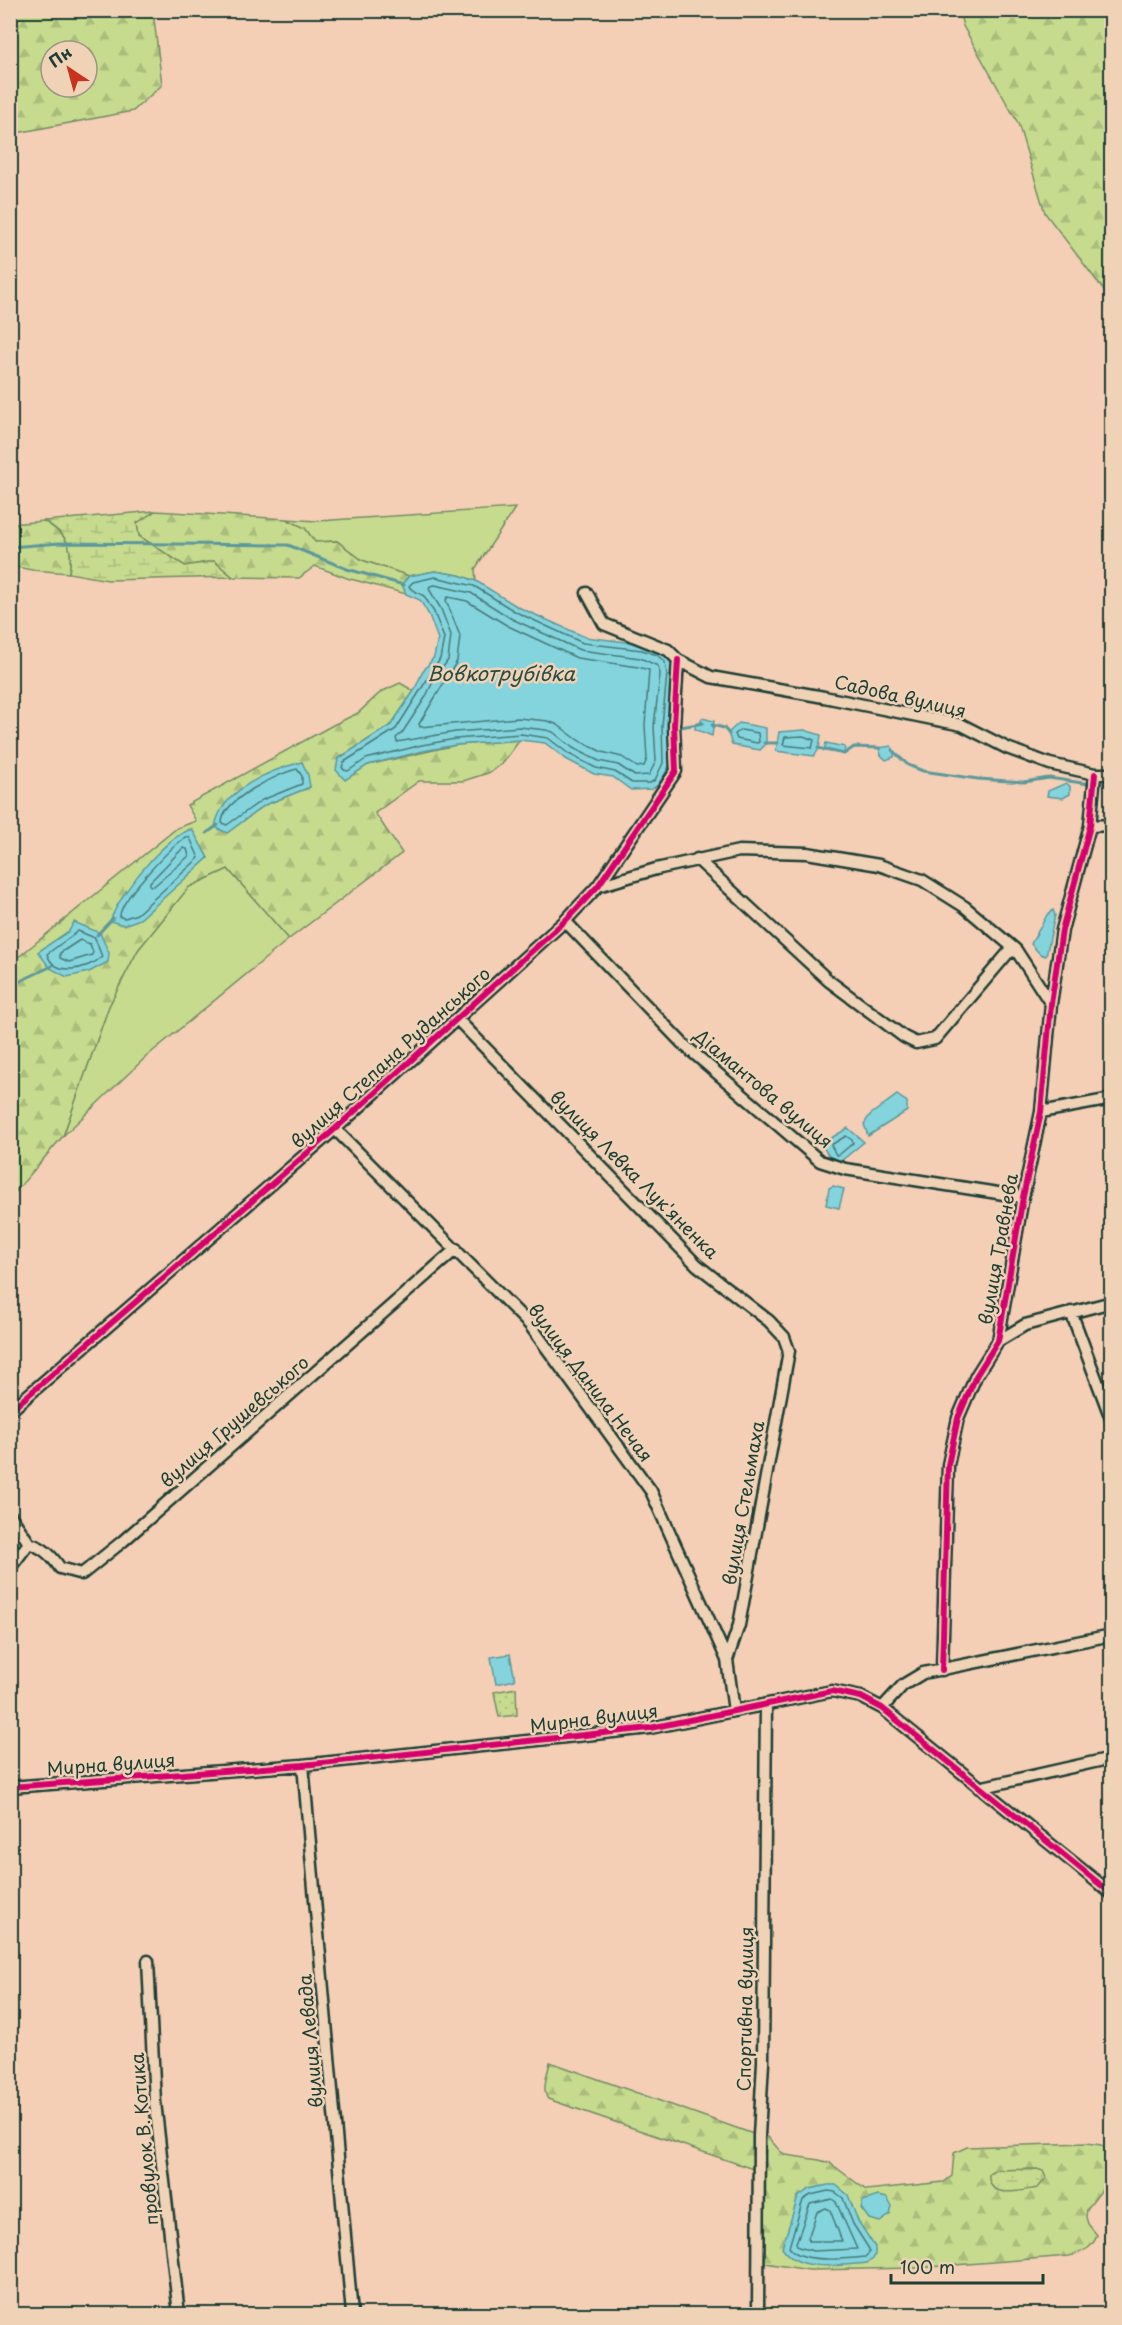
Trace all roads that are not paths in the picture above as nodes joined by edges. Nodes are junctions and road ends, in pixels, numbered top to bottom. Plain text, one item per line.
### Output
1 (587, 593) dead end
2 (678, 660) junction
3 (1095, 774) junction
4 (1112, 774) edge
5 (1112, 825) edge
6 (1090, 826) junction
7 (697, 859) junction
8 (598, 885) junction
9 (566, 921) junction
10 (1016, 950) junction
11 (1052, 1004) junction
12 (457, 1019) junction
13 (1112, 1099) edge
14 (1041, 1112) junction
15 (334, 1129) junction
16 (1023, 1197) junction
17 (456, 1249) junction
18 (1112, 1302) edge
19 (1071, 1312) junction
20 (998, 1341) junction
21 (789, 1351) joint
22 (10, 1411) edge
23 (1112, 1421) edge
24 (10, 1515) edge
25 (29, 1543) junction
26 (10, 1568) edge
27 (1112, 1635) edge
28 (727, 1660) junction
29 (942, 1670) junction
30 (766, 1704) junction
31 (882, 1708) junction
32 (734, 1711) junction
33 (1112, 1758) edge
34 (303, 1766) junction
35 (10, 1787) edge
36 (979, 1788) junction
37 (1112, 1894) edge
38 (148, 1960) dead end
39 (179, 2314) edge
40 (352, 2314) edge
41 (758, 2314) edge

1 - 2 street, Садова вулиця
2 - 3 street, Садова вулиця
2 - 8 street, вулиця Степана Руданського
3 - 4 street, Садова вулиця
3 - 6 street, вулиця Травнева
5 - 6 street
6 - 11 street, вулиця Травнева
7 - 8 street
7 - 10 street
7 - 10 street
8 - 9 street, вулиця Степана Руданського
9 - 12 street, вулиця Степана Руданського
9 - 16 street, Діамантова вулиця
10 - 11 street
11 - 14 street, вулиця Травнева
12 - 15 street, вулиця Степана Руданського
12 - 21 street, вулиця Левка Лук'яненка
13 - 14 street
14 - 16 street, вулиця Травнева
15 - 17 street, вулиця Данила Нечая
15 - 22 street, вулиця Степана Руданського
16 - 20 street, вулиця Травнева
17 - 25 street, вулиця Грушевського
17 - 28 street, вулиця Данила Нечая
18 - 19 street
19 - 20 street
19 - 23 street
20 - 29 street, вулиця Травнева
21 - 28 street, вулиця Стельмаха
24 - 25 street, вулиця Грушевського
25 - 26 street
27 - 29 street
28 - 32 street, вулиця Данила Нечая
29 - 31 street
30 - 31 street, Мирна вулиця
30 - 32 street, Мирна вулиця
30 - 41 street, Спортивна вулиця
31 - 36 street, Мирна вулиця
32 - 34 street, Мирна вулиця
33 - 36 street
34 - 35 street, Мирна вулиця
34 - 40 street, вулиця Левада
36 - 37 street, Мирна вулиця
38 - 39 street, провулок В. Котика

